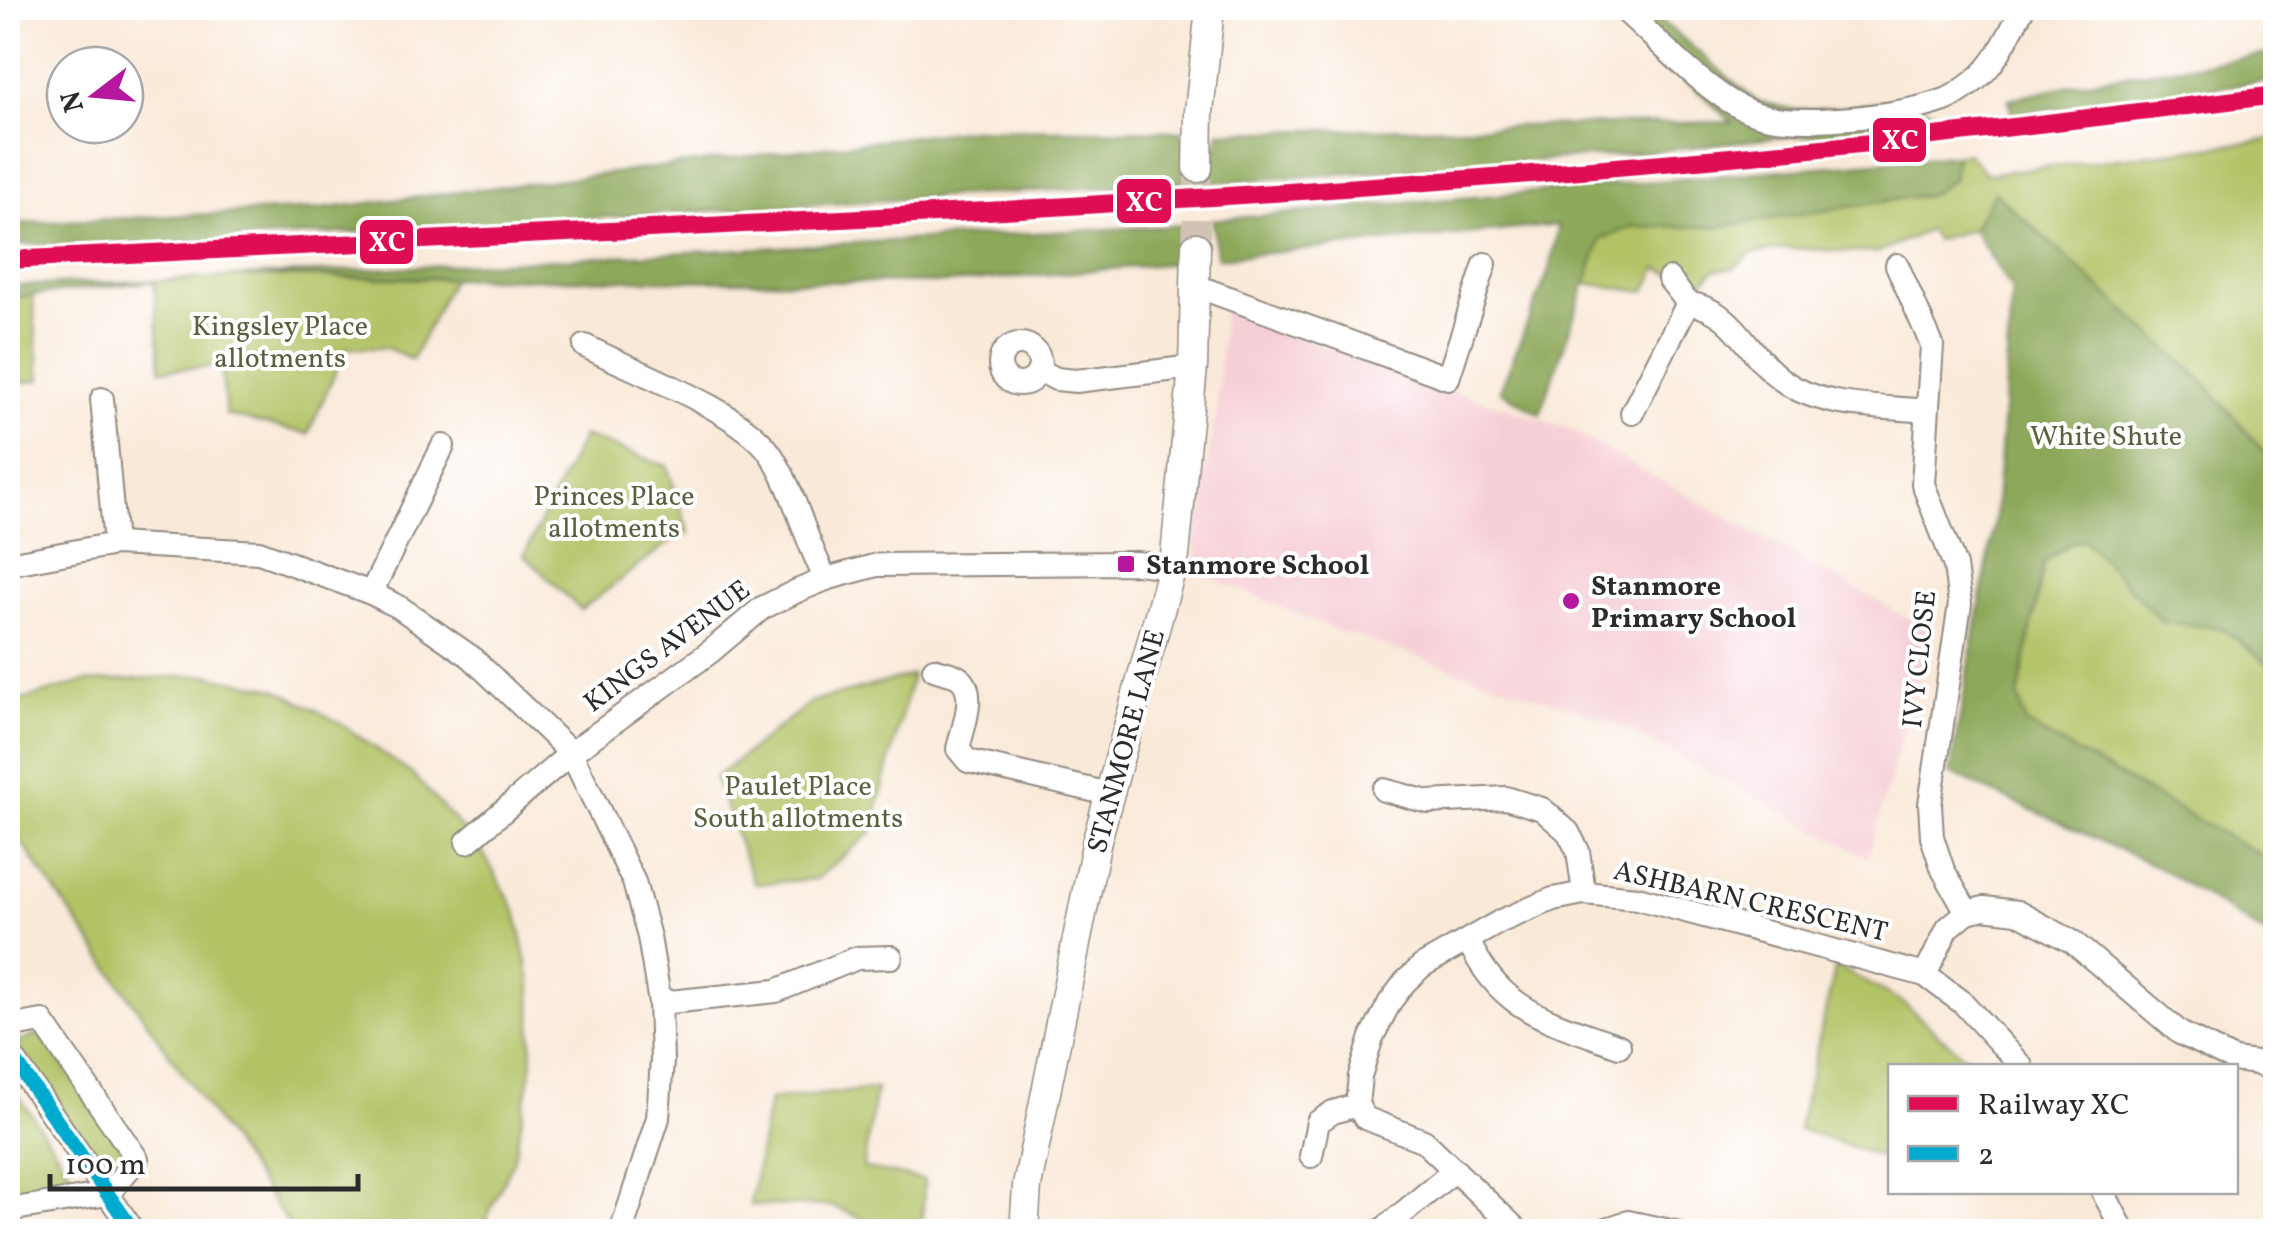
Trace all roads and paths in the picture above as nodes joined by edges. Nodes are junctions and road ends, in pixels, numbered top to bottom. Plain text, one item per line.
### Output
1 (1210, 8) edge
2 (1622, 8) edge
3 (2023, 8) edge
4 (1198, 168) tunnel mouth
5 (1196, 247) tunnel mouth
6 (1486, 264) dead end
7 (1897, 265) dead end
8 (1668, 280) dead end
9 (1196, 286) junction
10 (1688, 302) junction
11 (585, 346) dead end
12 (1193, 367) junction
13 (1039, 370) dead end
14 (102, 399) dead end
15 (1926, 411) junction
16 (1632, 413) dead end
17 (443, 446) dead end
18 (115, 544) junction
19 (8, 564) edge
20 (1172, 567) junction
21 (826, 579) junction
22 (371, 593) junction
23 (934, 669) dead end
24 (571, 753) junction
25 (1384, 790) dead end
26 (1109, 794) junction
27 (467, 842) dead end
28 (1584, 893) junction
29 (1966, 912) junction
30 (1468, 940) junction
31 (891, 957) dead end
32 (1925, 974) junction
33 (660, 1004) junction
34 (8, 1027) edge
35 (1619, 1046) dead end
36 (8, 1051) edge
37 (2019, 1064) edge
38 (2276, 1072) edge
39 (1357, 1104) junction
40 (1312, 1156) dead end
41 (1454, 1170) junction
42 (108, 1194) junction
43 (2105, 1194) edge
44 (8, 1210) edge
45 (134, 1232) edge
46 (621, 1232) edge
47 (1024, 1232) edge
48 (1380, 1232) edge
49 (1519, 1232) edge
50 (1597, 1232) edge
51 (1675, 1232) edge
52 (2124, 1232) edge

1 - 4 street
2 - 3 street
5 - 9 street, STANMORE LANE
6 - 9 street
7 - 15 street, IVY CLOSE
8 - 10 street
9 - 12 street, STANMORE LANE
10 - 15 street
10 - 16 street
11 - 21 street
12 - 13 street
12 - 20 street, STANMORE LANE
14 - 18 street
15 - 29 street, IVY CLOSE
17 - 22 street
18 - 19 street
18 - 22 street
20 - 21 street, KINGS AVENUE
20 - 26 street, STANMORE LANE
21 - 24 street, KINGS AVENUE
22 - 24 street
23 - 26 street
24 - 27 street, KINGS AVENUE
24 - 33 street
25 - 28 street
26 - 47 street, STANMORE LANE
28 - 30 street, ASHBARN CRESCENT
28 - 32 street, ASHBARN CRESCENT
29 - 32 street
29 - 38 street
30 - 35 street
30 - 39 street, ASHBARN CRESCENT
31 - 33 street
32 - 37 street, ASHBARN CRESCENT
33 - 46 street
34 - 42 street
36 - 42 street
39 - 40 street
39 - 41 street
41 - 48 street
41 - 49 street
42 - 44 street
42 - 45 street
43 - 52 street
50 - 51 street

